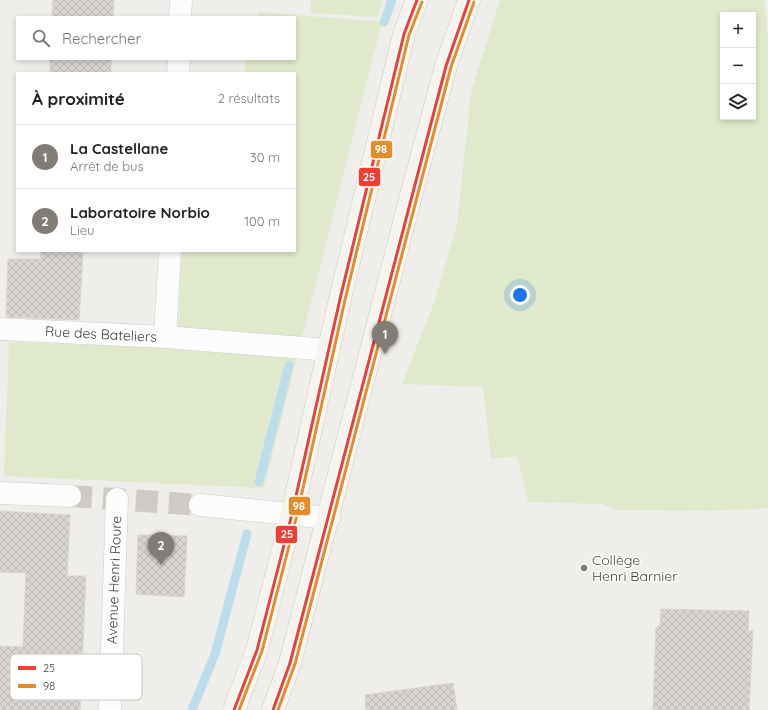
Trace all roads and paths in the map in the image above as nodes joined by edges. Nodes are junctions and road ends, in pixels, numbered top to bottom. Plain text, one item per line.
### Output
1 (181, 0) edge
2 (418, 0) edge
3 (469, 0) edge
4 (180, 16) edge
5 (179, 60) edge
6 (178, 72) edge
7 (170, 252) edge
8 (0, 329) edge
9 (165, 337) junction
10 (328, 350) junction
11 (0, 493) edge
12 (70, 496) tunnel mouth
13 (117, 499) dead end
14 (200, 505) tunnel mouth
15 (292, 514) junction
16 (328, 518) junction
17 (112, 654) edge
18 (110, 700) edge
19 (110, 710) edge
20 (234, 710) edge
21 (273, 710) edge

1 - 4 street
2 - 10 main road
3 - 16 main road
5 - 6 street
7 - 9 street, Rue des Bateliers
8 - 9 street, Rue des Bateliers
9 - 10 street
10 - 15 main road
11 - 12 street
13 - 17 street, Avenue Henri Roure
14 - 15 street
15 - 16 street
15 - 20 main road
16 - 21 main road
18 - 19 street, Avenue Henri Roure

